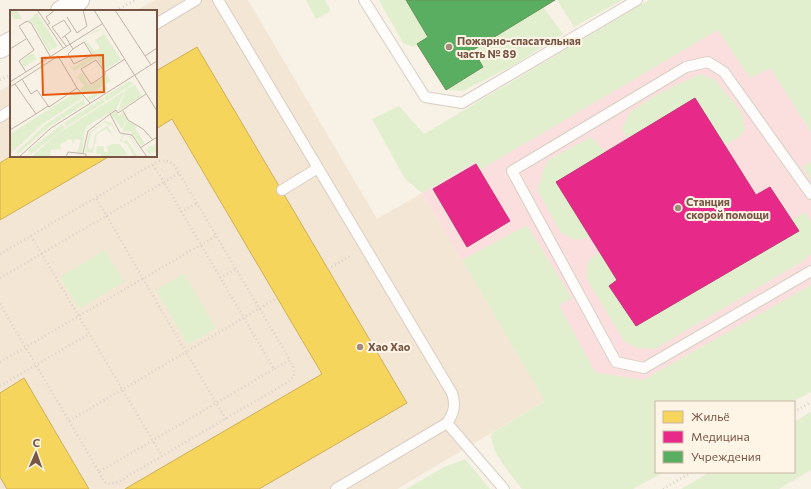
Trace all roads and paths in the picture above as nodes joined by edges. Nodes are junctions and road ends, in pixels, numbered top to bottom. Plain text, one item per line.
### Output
1 (79, 0) edge
2 (135, 0) edge
3 (196, 0) edge
4 (218, 0) edge
5 (364, 0) edge
6 (637, 0) edge
7 (63, 10) edge
8 (118, 10) edge
9 (157, 23) edge
10 (10, 43) edge
11 (0, 48) edge
12 (10, 75) edge
13 (0, 80) edge
14 (10, 111) edge
15 (0, 117) edge
16 (153, 165) junction
17 (318, 168) junction
18 (179, 173) junction
19 (164, 182) junction
20 (282, 190) dead end
21 (811, 194) edge
22 (96, 198) junction
23 (197, 203) junction
24 (181, 212) junction
25 (106, 216) junction
26 (31, 236) junction
27 (216, 236) junction
28 (200, 245) junction
29 (366, 247) junction
30 (42, 253) junction
31 (0, 254) edge
32 (236, 269) junction
33 (328, 269) dead end
34 (811, 272) edge
35 (0, 278) edge
36 (220, 278) junction
37 (143, 279) junction
38 (278, 298) dead end
39 (0, 304) edge
40 (259, 309) junction
41 (79, 316) junction
42 (244, 318) junction
43 (89, 334) junction
44 (25, 347) junction
45 (186, 352) junction
46 (290, 360) junction
47 (0, 362) edge
48 (35, 365) junction
49 (274, 369) junction
50 (0, 386) edge
51 (122, 390) junction
52 (811, 402) edge
53 (216, 403) junction
54 (795, 411) edge
55 (226, 419) junction
56 (69, 421) junction
57 (446, 423) junction
58 (152, 441) junction
59 (162, 456) junction
60 (99, 472) junction
61 (690, 473) edge
62 (336, 489) edge
63 (504, 489) edge
64 (663, 489) edge

1 - 7 street
2 - 8 path
3 - 9 lane
4 - 17 lane
5 - 6 lane
10 - 11 street
12 - 13 path
14 - 15 lane
16 - 18 path
16 - 19 path
16 - 22 path
17 - 20 lane
17 - 29 lane
18 - 19 path
18 - 23 path
19 - 24 path
19 - 25 path
21 - 34 lane
22 - 25 path
22 - 26 path
23 - 24 path
23 - 27 path
24 - 28 path
25 - 30 path
25 - 37 path
26 - 30 path
26 - 31 path
27 - 28 path
27 - 32 path
28 - 36 path
28 - 37 path
29 - 33 path
29 - 57 lane
30 - 35 path
30 - 41 path
32 - 36 path
32 - 40 path
36 - 42 path
37 - 41 path
37 - 45 path
38 - 40 path
39 - 44 path
40 - 42 path
40 - 46 path
41 - 43 path
41 - 44 path
42 - 45 path
42 - 49 path
43 - 48 path
43 - 51 path
44 - 47 path
44 - 48 path
45 - 51 path
45 - 53 path
46 - 49 path
46 - 55 path
48 - 50 path
48 - 56 path
49 - 53 path
51 - 56 path
51 - 58 path
52 - 54 path
53 - 55 path
53 - 58 path
55 - 59 path
56 - 60 path
57 - 62 lane
57 - 63 lane
58 - 59 path
58 - 60 path
59 - 60 path
61 - 64 path

